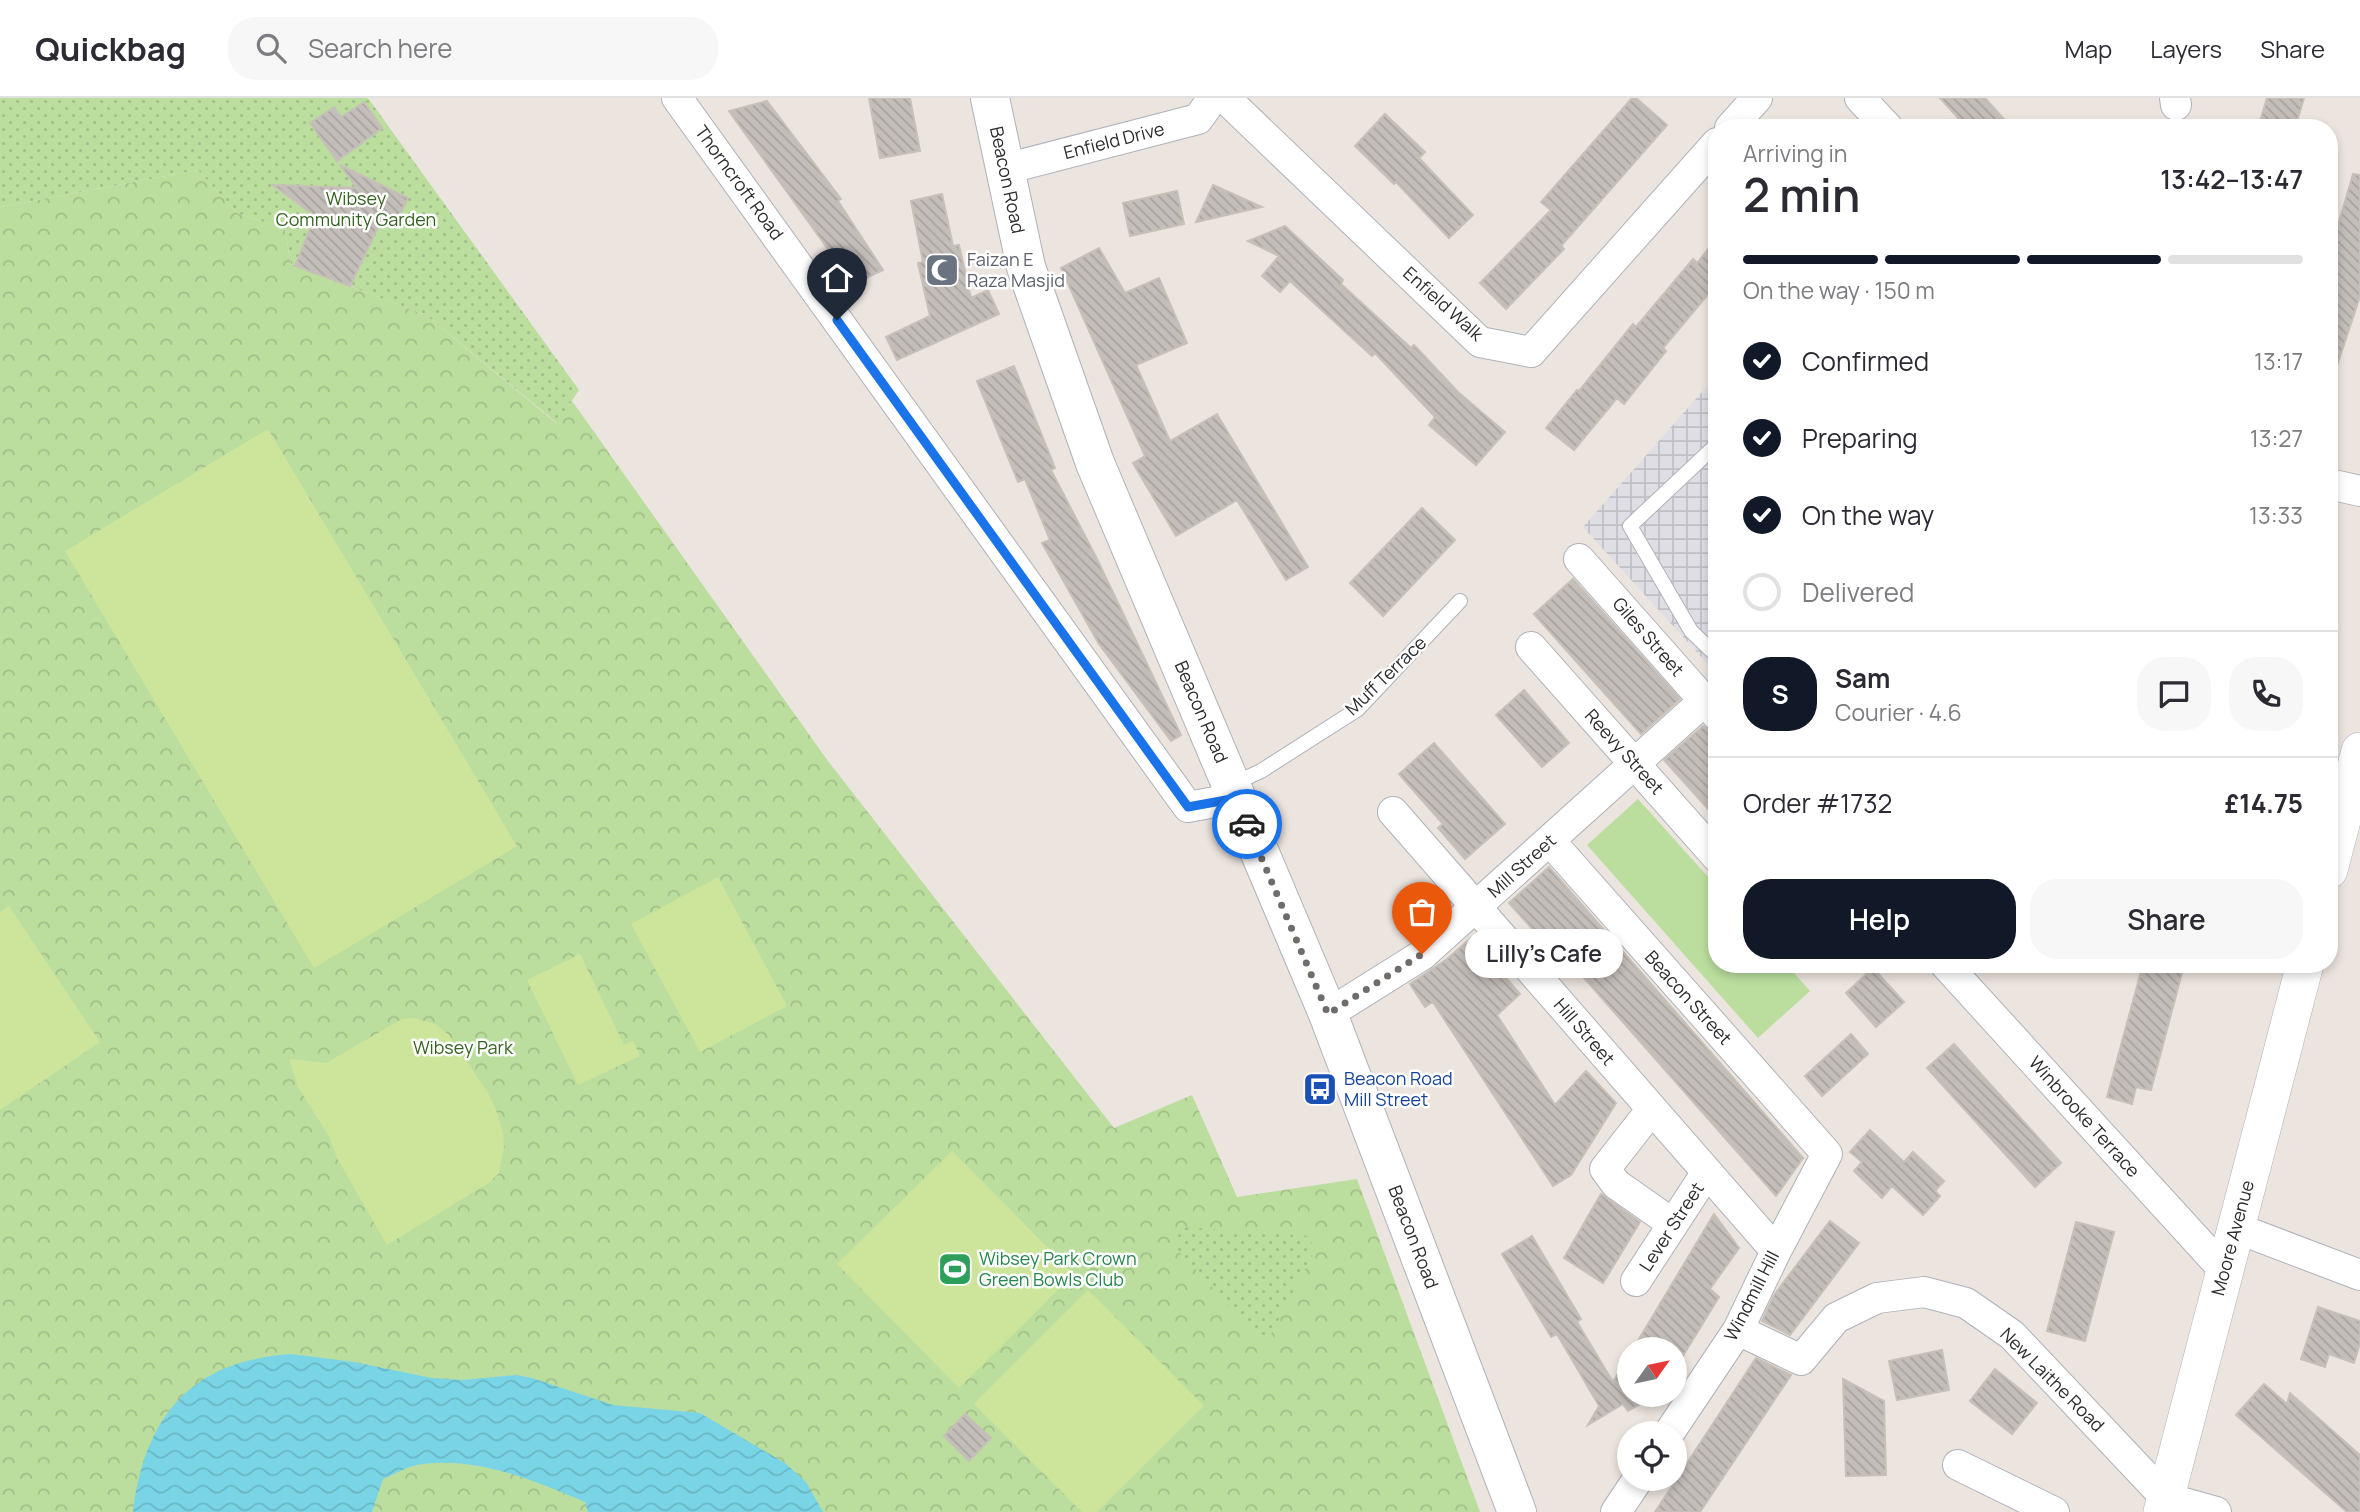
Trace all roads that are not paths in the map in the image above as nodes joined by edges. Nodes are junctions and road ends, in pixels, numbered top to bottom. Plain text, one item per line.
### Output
1 (677, 98) edge
2 (990, 98) edge
3 (1213, 98) edge
4 (1225, 98) edge
5 (1757, 98) edge
6 (1860, 98) edge
7 (1738, 119) edge
8 (1880, 119) edge
9 (1708, 153) edge
10 (1005, 169) junction
11 (1708, 453) edge
12 (2338, 486) edge
13 (2360, 491) edge
14 (1579, 559) dead end
15 (1460, 601) dead end
16 (1531, 647) dead end
17 (1708, 647) edge
18 (1708, 699) edge
19 (1708, 708) edge
20 (2360, 751) edge
21 (1635, 765) junction
22 (1234, 791) junction
23 (1393, 812) dead end
24 (2338, 835) edge
25 (1550, 841) junction
26 (1708, 847) edge
27 (1476, 907) junction
28 (1953, 973) edge
29 (2303, 973) edge
30 (1328, 1014) junction
31 (1652, 1109) junction
32 (1827, 1154) joint
33 (1707, 1172) junction
34 (1673, 1224) junction
35 (2236, 1228) junction
36 (1776, 1251) junction
37 (2224, 1270) junction
38 (2360, 1275) edge
39 (1636, 1281) dead end
40 (1738, 1330) junction
41 (1677, 1421) edge
42 (1958, 1465) dead end
43 (1630, 1491) edge
44 (2164, 1505) edge
45 (1517, 1512) edge
46 (1616, 1512) edge
47 (2054, 1512) edge
48 (2216, 1512) edge

1 - 22 street, Thorncroft Road
2 - 10 main road, Beacon Road
3 - 10 street, Enfield Drive
4 - 9 street, Enfield Walk
5 - 7 street
6 - 8 street
10 - 22 main road, Beacon Road
11 - 17 lane
12 - 13 street
14 - 18 street, Giles Street
15 - 22 lane, Muff Terrace
16 - 21 street, Reevy Street
19 - 21 street, Mill Street
20 - 24 street
21 - 25 street, Mill Street
21 - 26 street, Reevy Street
22 - 30 main road, Beacon Road
23 - 27 street, Hill Street
25 - 27 street, Mill Street
25 - 32 street, Beacon Street
27 - 30 street, Mill Street
27 - 31 street, Hill Street
28 - 37 street, Winbrooke Terrace
29 - 35 street, Moore Avenue
30 - 45 main road, Beacon Road
31 - 33 street, Hill Street
31 - 34 street
32 - 36 street, Windmill Hill
33 - 34 street, Lever Street
33 - 36 street, Hill Street
34 - 39 street, Lever Street
35 - 37 street, Moore Avenue
35 - 38 street
36 - 40 street, Windmill Hill
37 - 44 street, Moore Avenue
40 - 41 street, Windmill Hill
40 - 44 street, New Laithe Road
42 - 47 street
43 - 46 street
44 - 48 street

